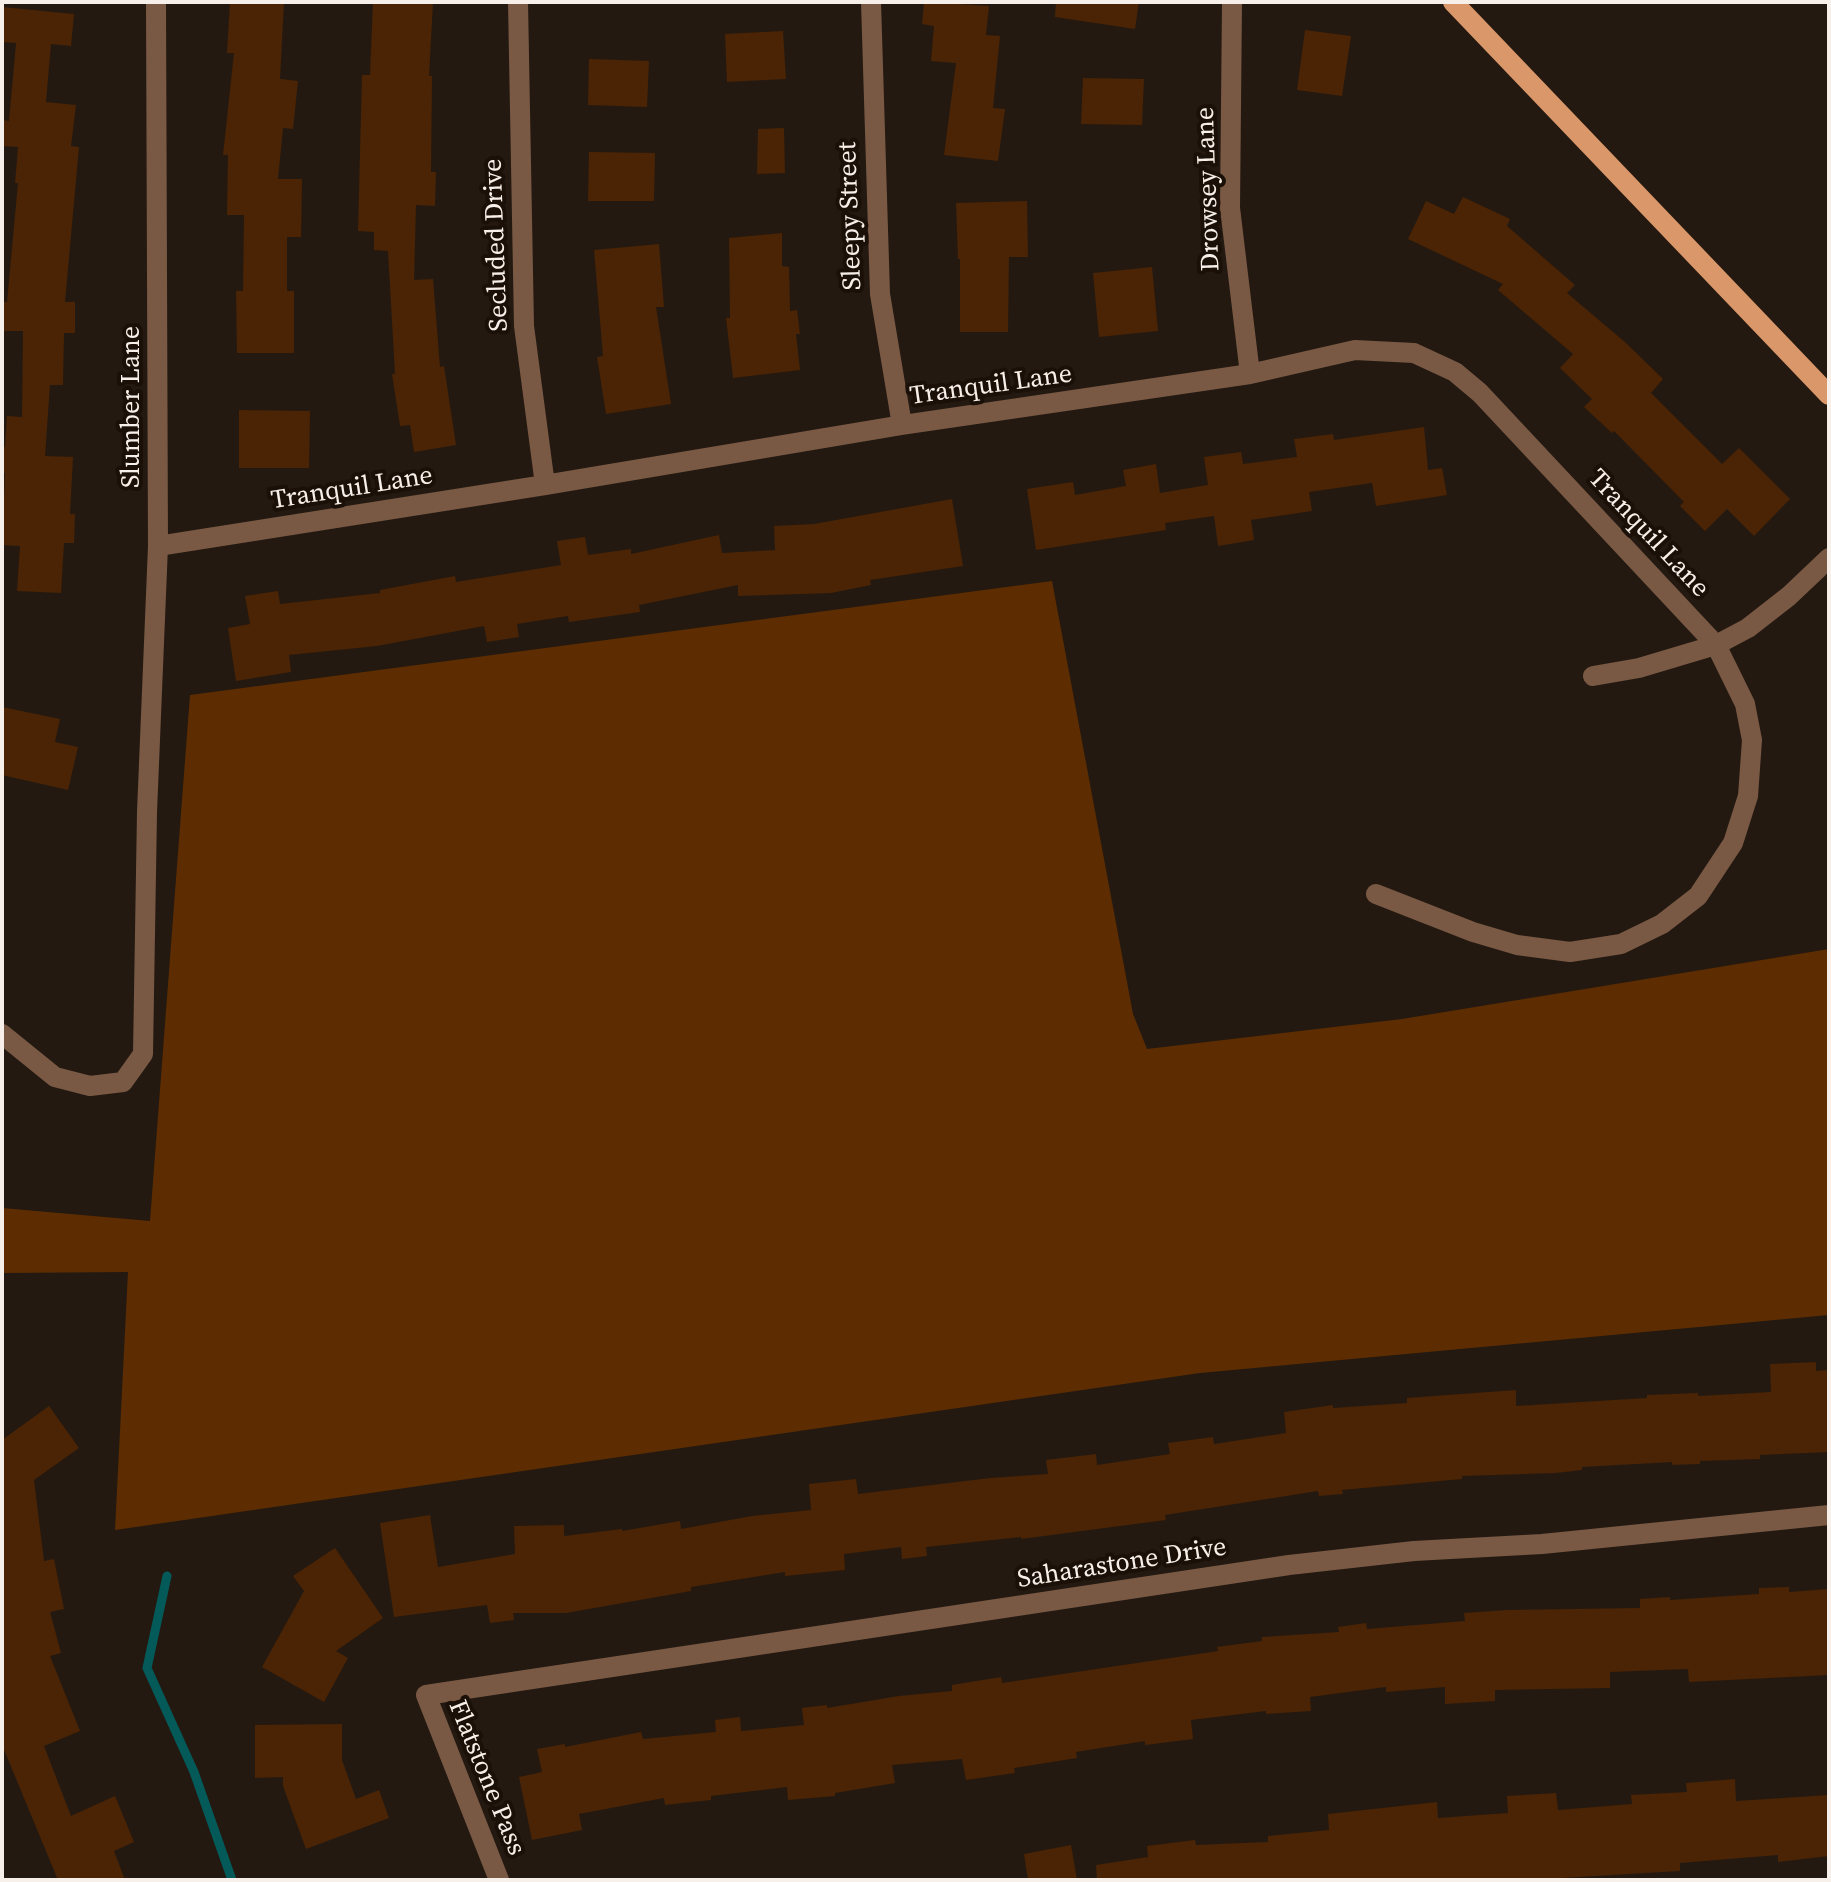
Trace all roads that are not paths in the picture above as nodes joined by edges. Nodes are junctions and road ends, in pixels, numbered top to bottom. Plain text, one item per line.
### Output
1 (156, 2) edge
2 (518, 2) edge
3 (871, 2) edge
4 (1232, 2) edge
5 (1453, 2) edge
6 (1250, 374) junction
7 (1829, 395) edge
8 (902, 425) junction
9 (545, 485) junction
10 (158, 546) junction
11 (1829, 558) edge
12 (1716, 645) junction
13 (1593, 676) dead end
14 (1376, 894) dead end
15 (2, 1034) edge
16 (1829, 1515) edge
17 (426, 1695) joint
18 (499, 1880) edge

1 - 10 street, Slumber Lane
2 - 9 street, Secluded Drive
3 - 8 street, Sleepy Street
4 - 6 street, Drowsey Lane
5 - 7 main road
6 - 8 street, Tranquil Lane
6 - 12 street, Tranquil Lane
8 - 9 street, Tranquil Lane
9 - 10 street, Tranquil Lane
10 - 15 street, Slumber Lane
11 - 12 street
12 - 13 street
12 - 14 street, Tranquil Lane
16 - 17 street, Saharastone Drive
17 - 18 street, Flatstone Pass

